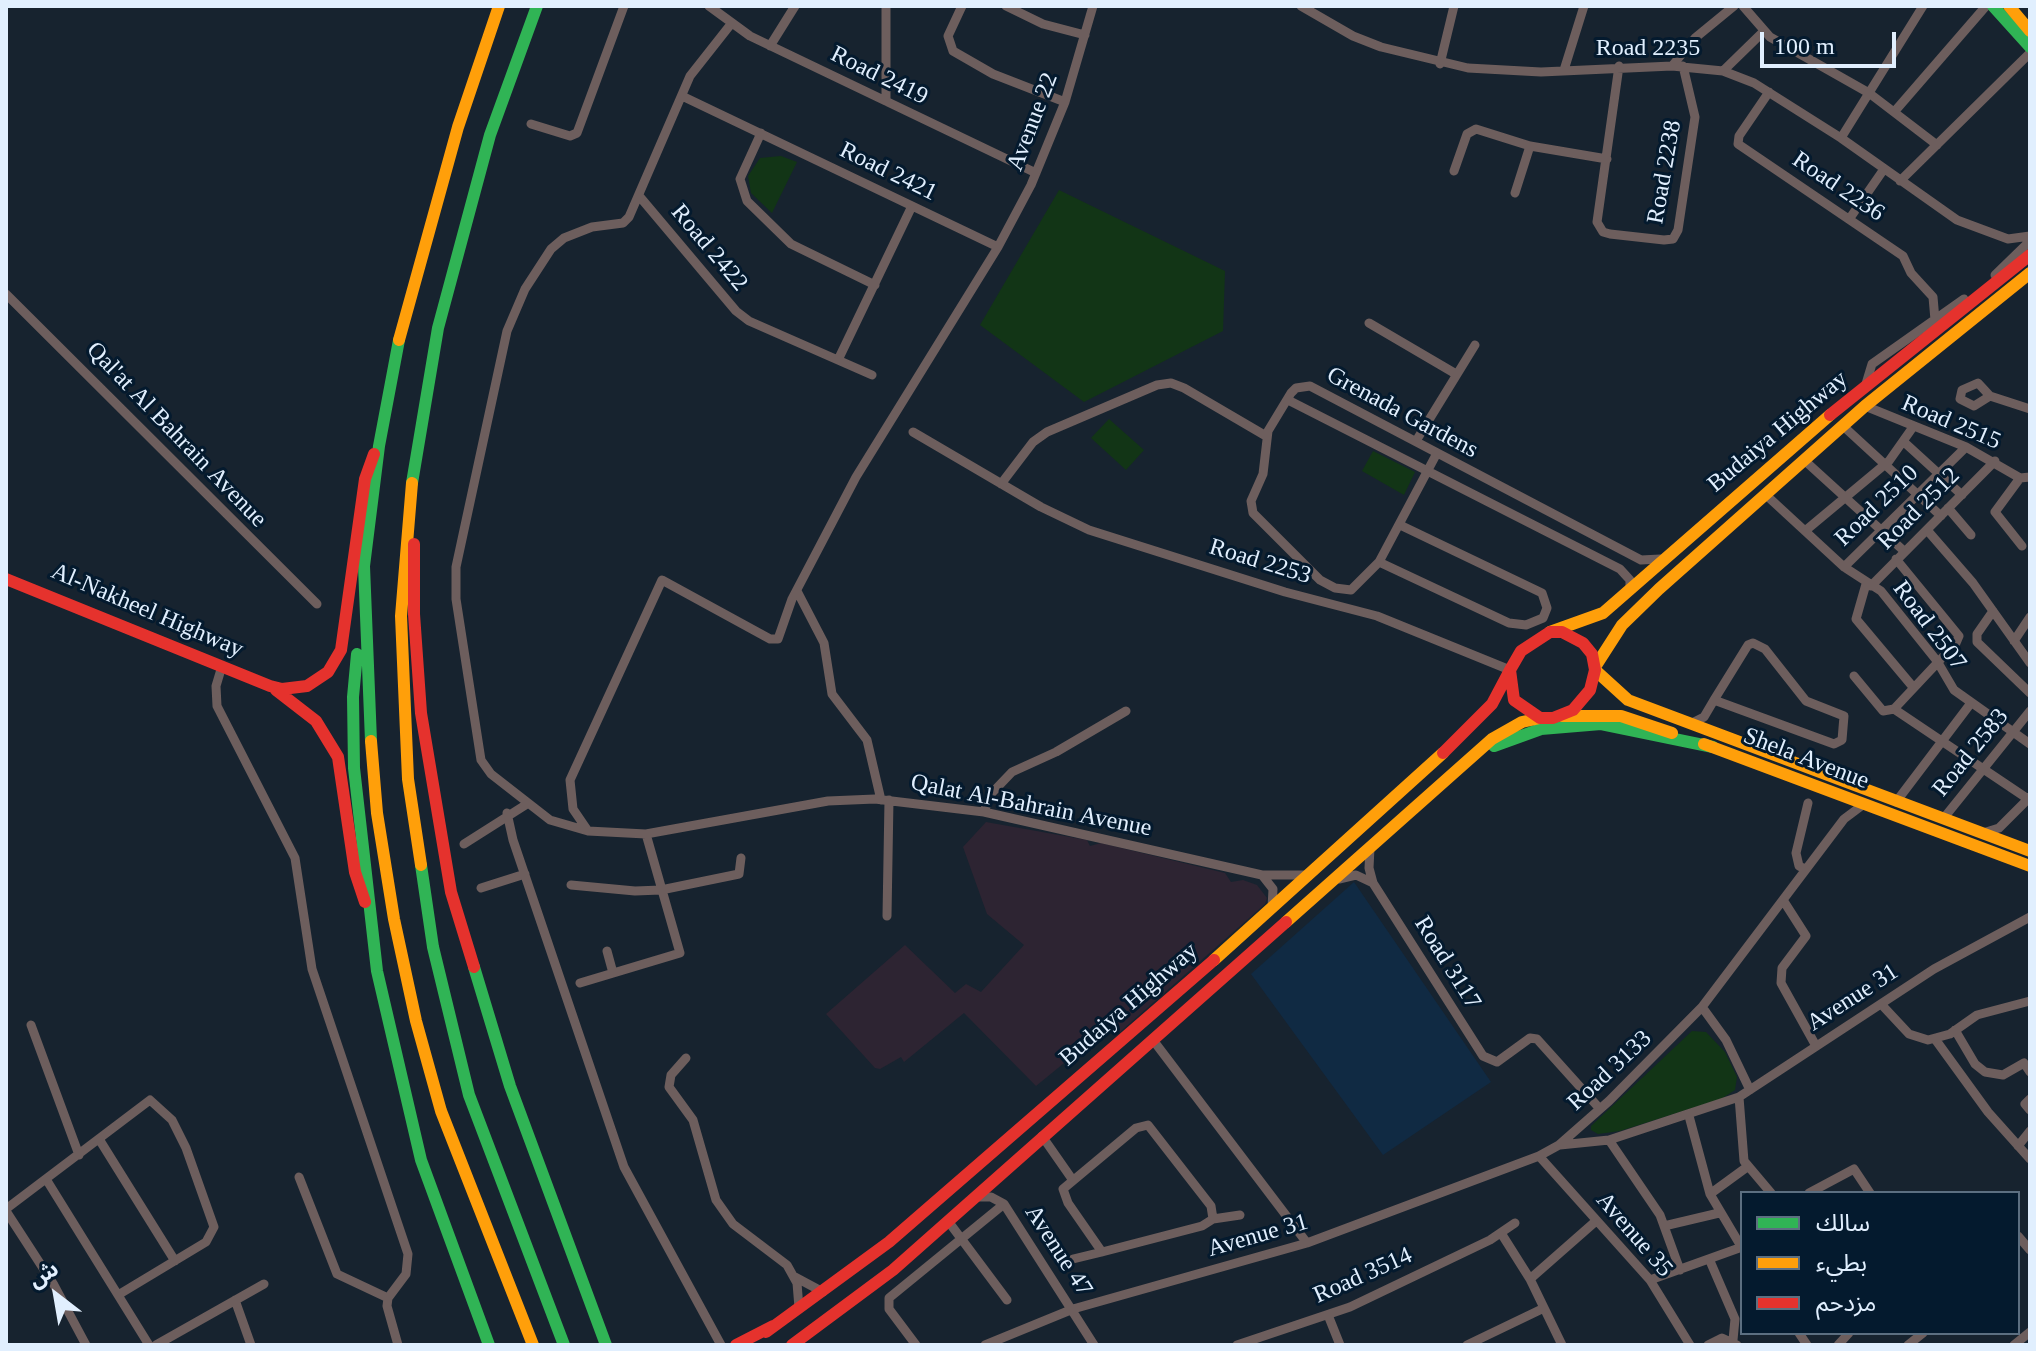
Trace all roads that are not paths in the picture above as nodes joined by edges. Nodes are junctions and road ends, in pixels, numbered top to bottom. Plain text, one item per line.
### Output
1 (499, 6) edge
2 (537, 6) edge
3 (624, 6) edge
4 (709, 6) edge
5 (795, 6) edge
6 (886, 6) edge
7 (962, 6) edge
8 (1093, 6) edge
9 (1301, 6) edge
10 (1454, 6) edge
11 (1584, 6) edge
12 (1734, 6) edge
13 (1743, 6) edge
14 (1923, 6) edge
15 (1986, 6) edge
16 (1993, 6) edge
17 (2009, 6) edge
18 (1013, 8) edge
19 (731, 24) junction
20 (1764, 31) junction
21 (2030, 31) edge
22 (1085, 35) junction
23 (770, 46) junction
24 (2030, 47) edge
25 (2030, 53) edge
26 (1440, 64) junction
27 (1619, 66) junction
28 (1677, 66) junction
29 (1564, 70) junction
30 (1723, 71) junction
31 (1769, 92) junction
32 (1869, 93) junction
33 (682, 96) junction
34 (886, 101) junction
35 (1065, 102) junction
36 (1895, 111) junction
37 (531, 124) dead end
38 (761, 133) junction
39 (1841, 138) junction
40 (1937, 145) junction
41 (1530, 146) junction
42 (1607, 159) junction
43 (1884, 169) junction
44 (1454, 171) dead end
45 (1036, 173) junction
46 (1900, 181) junction
47 (1515, 193) dead end
48 (640, 197) junction
49 (912, 206) junction
50 (1850, 218) junction
51 (2030, 238) edge
52 (2008, 239) junction
53 (998, 247) junction
54 (2024, 255) edge
55 (2030, 275) edge
56 (875, 285) junction
57 (6, 294) edge
58 (1369, 323) dead end
59 (1934, 327) junction
60 (1475, 345) dead end
61 (838, 360) junction
62 (1456, 374) junction
63 (872, 375) dead end
64 (1990, 396) dead end
65 (1288, 400) junction
66 (1865, 406) junction
67 (2030, 409) edge
68 (1842, 425) junction
69 (1913, 427) junction
70 (913, 432) dead end
71 (1266, 436) junction
72 (1416, 441) junction
73 (1904, 442) junction
74 (379, 446) junction
75 (1966, 447) junction
76 (1437, 453) junction
77 (1804, 460) junction
78 (1995, 461) junction
79 (1885, 463) junction
80 (413, 472) junction
81 (1426, 473) junction
82 (1939, 474) junction
83 (2025, 477) edge
84 (1001, 484) junction
85 (1919, 494) junction
86 (1766, 495) junction
87 (1962, 495) junction
88 (1847, 498) junction
89 (1945, 512) junction
90 (1400, 525) junction
91 (1882, 530) junction
92 (1927, 530) junction
93 (1805, 531) junction
94 (1971, 535) dead end
95 (1684, 541) junction
96 (2022, 546) dead end
97 (1900, 555) junction
98 (1379, 562) junction
99 (1844, 567) junction
100 (364, 573) junction
101 (6, 579) edge
102 (1868, 585) junction
103 (1343, 590) junction
104 (797, 591) junction
105 (1630, 591) junction
106 (317, 604) dead end
107 (1339, 606) junction
108 (1993, 611) junction
109 (2030, 617) edge
110 (1550, 632) junction
111 (2014, 641) junction
112 (1937, 661) junction
113 (2030, 665) edge
114 (222, 666) junction
115 (1595, 669) junction
116 (1510, 670) junction
117 (1854, 676) dead end
118 (2019, 681) junction
119 (270, 686) junction
120 (1913, 687) junction
121 (2030, 693) edge
122 (1714, 700) junction
123 (1971, 703) junction
124 (1894, 709) junction
125 (1126, 711) dead end
126 (2030, 711) edge
127 (1562, 716) junction
128 (1704, 717) junction
129 (1540, 718) junction
130 (1690, 724) junction
131 (2015, 730) junction
132 (1708, 731) junction
133 (1942, 740) junction
134 (2030, 744) edge
135 (1713, 747) junction
136 (1475, 755) junction
137 (481, 760) joint
138 (1984, 768) junction
139 (1837, 794) junction
140 (2029, 798) edge
141 (885, 800) junction
142 (1896, 802) junction
143 (1808, 803) dead end
144 (527, 804) junction
145 (1864, 804) junction
146 (984, 812) junction
147 (507, 813) junction
148 (1844, 819) junction
149 (1943, 819) junction
150 (2003, 825) junction
151 (588, 831) junction
152 (1983, 833) junction
153 (646, 834) junction
154 (2009, 843) junction
155 (464, 844) dead end
156 (1371, 844) junction
157 (2030, 851) edge
158 (741, 858) dead end
159 (2030, 866) edge
160 (1805, 869) junction
161 (525, 874) junction
162 (1262, 875) junction
163 (1310, 875) junction
164 (1373, 883) junction
165 (1328, 884) junction
166 (571, 885) dead end
167 (481, 888) dead end
168 (661, 890) junction
169 (1783, 900) junction
170 (368, 909) junction
171 (1272, 910) junction
172 (887, 916) dead end
173 (2030, 917) edge
174 (607, 951) dead end
175 (613, 973) junction
176 (580, 983) dead end
177 (2030, 1001) edge
178 (1881, 1004) junction
179 (1702, 1007) junction
180 (31, 1025) dead end
181 (1955, 1030) junction
182 (1935, 1039) junction
183 (1153, 1040) junction
184 (1816, 1046) junction
185 (1965, 1048) junction
186 (686, 1058) dead end
187 (1949, 1059) junction
188 (2027, 1068) edge
189 (1750, 1090) junction
190 (1739, 1097) junction
191 (2030, 1099) edge
192 (1600, 1109) junction
193 (2030, 1110) edge
194 (1689, 1116) junction
195 (2030, 1131) edge
196 (1042, 1136) junction
197 (99, 1139) junction
198 (1609, 1140) junction
199 (2030, 1143) edge
200 (1559, 1145) junction
201 (2018, 1146) junction
202 (79, 1155) junction
203 (1539, 1156) junction
204 (2030, 1159) edge
205 (1747, 1167) junction
206 (299, 1177) dead end
207 (46, 1179) junction
208 (1072, 1179) junction
209 (1769, 1191) edge
210 (1813, 1191) edge
211 (1869, 1191) edge
212 (1710, 1194) junction
213 (976, 1197) junction
214 (1004, 1204) junction
215 (6, 1210) edge
216 (1719, 1213) junction
217 (1240, 1215) dead end
218 (1213, 1219) junction
219 (948, 1221) junction
220 (1596, 1221) junction
221 (1515, 1223) dead end
222 (1664, 1226) junction
223 (1501, 1233) junction
224 (962, 1238) junction
225 (1307, 1243) junction
226 (1740, 1245) edge
227 (1740, 1249) edge
228 (1102, 1252) junction
229 (1073, 1259) dead end
230 (175, 1261) junction
231 (1710, 1261) junction
232 (893, 1270) junction
233 (1680, 1270) junction
234 (793, 1275) junction
235 (1530, 1279) junction
236 (1650, 1280) junction
237 (264, 1284) dead end
238 (584, 1285) junction
239 (905, 1285) junction
240 (823, 1292) junction
241 (118, 1295) junction
242 (388, 1298) junction
243 (235, 1300) junction
244 (1007, 1300) dead end
245 (799, 1308) junction
246 (1544, 1308) junction
247 (1073, 1309) junction
248 (1328, 1315) junction
249 (773, 1326) junction
250 (2030, 1332) edge
251 (1486, 1341) edge
252 (1735, 1342) edge
253 (488, 1344) edge
254 (722, 1344) edge
255 (86, 1345) edge
256 (149, 1345) edge
257 (156, 1345) edge
258 (251, 1345) edge
259 (398, 1345) edge
260 (533, 1345) edge
261 (564, 1345) edge
262 (606, 1345) edge
263 (616, 1345) edge
264 (736, 1345) edge
265 (748, 1345) edge
266 (792, 1345) edge
267 (916, 1345) edge
268 (985, 1345) edge
269 (1094, 1345) edge
270 (1237, 1345) edge
271 (1340, 1345) edge
272 (1467, 1345) edge
273 (1562, 1345) edge
274 (1690, 1345) edge
275 (1708, 1345) edge
276 (2014, 1345) edge

1 - 74 main road
2 - 80 main road
3 - 37 street
4 - 19 street, Road 2419
5 - 23 street
6 - 34 street
7 - 35 street
8 - 22 street, Avenue 22
9 - 26 street, Road 2235
10 - 26 street
11 - 29 street
12 - 28 street
13 - 20 street
14 - 32 street
15 - 36 street
16 - 24 main road
17 - 21 main road
18 - 22 street
19 - 23 street, Road 2419
19 - 33 street, Road 2422
20 - 30 street
20 - 32 street
22 - 35 street, Avenue 22
23 - 34 street, Road 2419
25 - 40 street
26 - 29 street, Road 2235
27 - 28 street, Road 2235
27 - 29 street, Road 2235
27 - 42 street, Road 2238
28 - 30 street, Road 2235
28 - 42 street, Road 2238
30 - 31 street, Road 2235
31 - 39 street, Road 2235
31 - 50 street, Road 2236
32 - 36 street
32 - 39 street
33 - 38 street, Road 2421
33 - 48 street, Road 2422
34 - 45 street, Road 2419
35 - 45 street, Avenue 22
36 - 40 street
38 - 49 street, Road 2421
38 - 56 street
39 - 43 street, Road 2235
40 - 46 street
41 - 42 street
41 - 44 street
41 - 47 street
43 - 46 street, Road 2235
43 - 50 street
45 - 53 street, Avenue 22
46 - 52 street, Road 2235
48 - 61 street, Road 2422
48 - 137 street, Road 2422
49 - 53 street, Road 2421
49 - 56 street
50 - 59 street, Road 2236
51 - 52 street, Road 2235
51 - 54 street
52 - 54 street
53 - 104 street, Avenue 22
54 - 59 main road, Budaiya Highway
55 - 66 main road, Budaiya Highway
56 - 61 street
57 - 106 street, Qal'at Al Bahrain Avenue
58 - 62 street
59 - 95 main road, Budaiya Highway
60 - 62 street
61 - 63 street, Road 2422
62 - 72 street
64 - 67 street, Road 2515
65 - 71 street, Road 2253
65 - 72 street, Grenada Gardens
65 - 81 street, Grenada Gardens
66 - 68 main road, Budaiya Highway
66 - 69 street, Road 2515
68 - 77 main road, Budaiya Highway
68 - 79 street
69 - 73 street
69 - 75 street, Road 2515
70 - 84 street, Road 2253
71 - 84 street
71 - 103 street, Road 2253
72 - 76 street, Grenada Gardens
73 - 79 street
73 - 82 street
74 - 100 main road
74 - 119 main road, Al-Nakheel Highway
75 - 78 street, Road 2515
75 - 82 street, Road 2510
76 - 81 street, Road 2253
76 - 95 street, Grenada Gardens
77 - 86 main road, Budaiya Highway
77 - 88 street
78 - 83 street, Road 2515
78 - 87 street, Road 2512
79 - 85 street
79 - 88 street
80 - 238 main road
80 - 261 main road
81 - 90 street, Road 2253
81 - 105 street, Grenada Gardens
82 - 85 street, Road 2510
82 - 87 street, Road 2510
83 - 96 street, Road 2515
84 - 107 street, Road 2253
85 - 89 street
85 - 91 street, Road 2510
86 - 93 street, Road 2507
86 - 115 main road, Budaiya Highway
87 - 89 street, Road 2512
88 - 91 street
88 - 93 street
89 - 92 street, Road 2512
89 - 94 street
90 - 98 street, Road 2253
90 - 98 street
91 - 97 street
91 - 99 street, Road 2510
92 - 97 street, Road 2512
92 - 108 street
93 - 99 street, Road 2507
95 - 105 main road, Budaiya Highway
97 - 102 street, Road 2512
97 - 112 street
98 - 103 street, Road 2253
99 - 102 street, Road 2507
100 - 170 main road
100 - 260 main road
101 - 114 main road, Al-Nakheel Highway
102 - 112 street, Road 2507
102 - 120 street
103 - 107 street
104 - 141 street
104 - 151 street, Avenue 22
105 - 110 main road, Budaiya Highway
107 - 116 street, Road 2253
108 - 111 street
108 - 118 street
109 - 111 street
110 - 115 main road
110 - 116 main road
111 - 113 street
112 - 120 street
112 - 123 street, Road 2507
113 - 118 street
114 - 119 main road, Al-Nakheel Highway
114 - 242 street
115 - 127 main road
115 - 130 main road, Shela Avenue
116 - 129 main road
116 - 163 main road, Budaiya Highway
117 - 124 street
118 - 121 street
119 - 170 main road, Al-Nakheel Highway
120 - 124 street
122 - 122 street
122 - 128 street
123 - 131 street, Road 2507
123 - 133 street
124 - 133 street
125 - 146 street
126 - 131 street, Road 2583
127 - 129 main road
127 - 135 main road, Shela Avenue
128 - 130 street
128 - 132 street
129 - 136 main road, Budaiya Highway
130 - 132 main road, Shela Avenue
131 - 134 street, Road 2507
131 - 138 street, Road 2583
132 - 142 main road, Shela Avenue
133 - 138 street
133 - 142 street
135 - 136 main road
135 - 139 main road, Shela Avenue
136 - 156 main road, Budaiya Highway
137 - 144 street, Qalat Al-Bahrain Avenue
138 - 140 street
138 - 149 street, Road 2583
139 - 145 main road, Shela Avenue
139 - 148 street
140 - 150 street
141 - 146 street, Qalat Al-Bahrain Avenue
141 - 153 street, Qalat Al-Bahrain Avenue
141 - 172 street
142 - 149 main road, Shela Avenue
143 - 160 street
144 - 147 street
144 - 151 street, Qalat Al-Bahrain Avenue
145 - 148 street, Road 3133
145 - 159 main road, Shela Avenue
146 - 162 street, Qalat Al-Bahrain Avenue
147 - 155 street
147 - 161 street
148 - 160 street, Road 3133
149 - 152 main road, Shela Avenue
150 - 152 street
150 - 154 street
151 - 153 street, Qalat Al-Bahrain Avenue
152 - 154 main road, Shela Avenue
153 - 168 street
154 - 157 main road, Shela Avenue
156 - 164 street
156 - 165 main road, Budaiya Highway
158 - 168 street
160 - 169 street, Road 3133
161 - 167 street
161 - 254 street
162 - 163 street, Qalat Al-Bahrain Avenue
162 - 171 street
163 - 171 main road, Budaiya Highway
164 - 165 street
164 - 192 street, Road 3117
165 - 183 main road, Budaiya Highway
166 - 168 street
168 - 175 street
169 - 179 street, Road 3133
169 - 184 street
170 - 253 main road
171 - 240 main road, Budaiya Highway
173 - 178 street, Avenue 31
174 - 175 street
175 - 176 street
177 - 181 street
178 - 182 street
178 - 184 street, Avenue 31
179 - 189 street
179 - 192 street, Road 3133
180 - 202 street
181 - 182 street
181 - 185 street
182 - 187 street
183 - 196 main road, Budaiya Highway
183 - 225 street
184 - 189 street, Avenue 31
185 - 187 street
185 - 188 street
186 - 234 street
187 - 201 street
189 - 190 street, Avenue 31
190 - 194 street, Avenue 31
190 - 205 street
191 - 193 street
192 - 200 street, Road 3133
194 - 198 street, Avenue 31
194 - 212 street
195 - 201 street
196 - 208 street
196 - 213 main road, Budaiya Highway
197 - 202 street
197 - 230 street
197 - 230 street
198 - 200 street, Avenue 31
198 - 222 street
199 - 201 street
200 - 203 street, Road 3133
201 - 204 street
202 - 207 street
203 - 220 street, Avenue 35
203 - 225 street, Avenue 31
205 - 209 street
205 - 212 street
206 - 242 street
207 - 215 street
207 - 241 street
208 - 218 street
208 - 228 street
210 - 211 street
212 - 216 street
213 - 214 street, Avenue 47
213 - 219 main road, Budaiya Highway
214 - 224 street
214 - 247 street, Avenue 47
215 - 255 street
216 - 222 street
216 - 226 street
217 - 218 street
218 - 228 street
219 - 224 street
219 - 232 main road, Budaiya Highway
220 - 235 street
220 - 236 street, Avenue 35
221 - 223 street, Road 3514
222 - 233 street
223 - 235 street
223 - 248 street, Road 3514
224 - 239 street
224 - 244 street
225 - 247 street, Avenue 31
227 - 231 street
228 - 229 street
230 - 241 street
231 - 233 street
231 - 252 street
232 - 239 street
232 - 266 main road, Budaiya Highway
233 - 236 street
234 - 240 street
234 - 245 street
235 - 246 street
236 - 274 street, Avenue 35
237 - 243 street
238 - 262 main road
238 - 263 main road
239 - 267 street
240 - 245 main road, Budaiya Highway
241 - 256 street
242 - 259 street
243 - 257 street
243 - 258 street
245 - 249 main road, Budaiya Highway
246 - 251 street
246 - 273 street
247 - 268 street, Avenue 31
247 - 269 street, Avenue 47
248 - 270 street, Road 3514
248 - 271 street
249 - 264 main road
249 - 265 main road, Budaiya Highway
250 - 276 street
251 - 272 street
252 - 275 street

